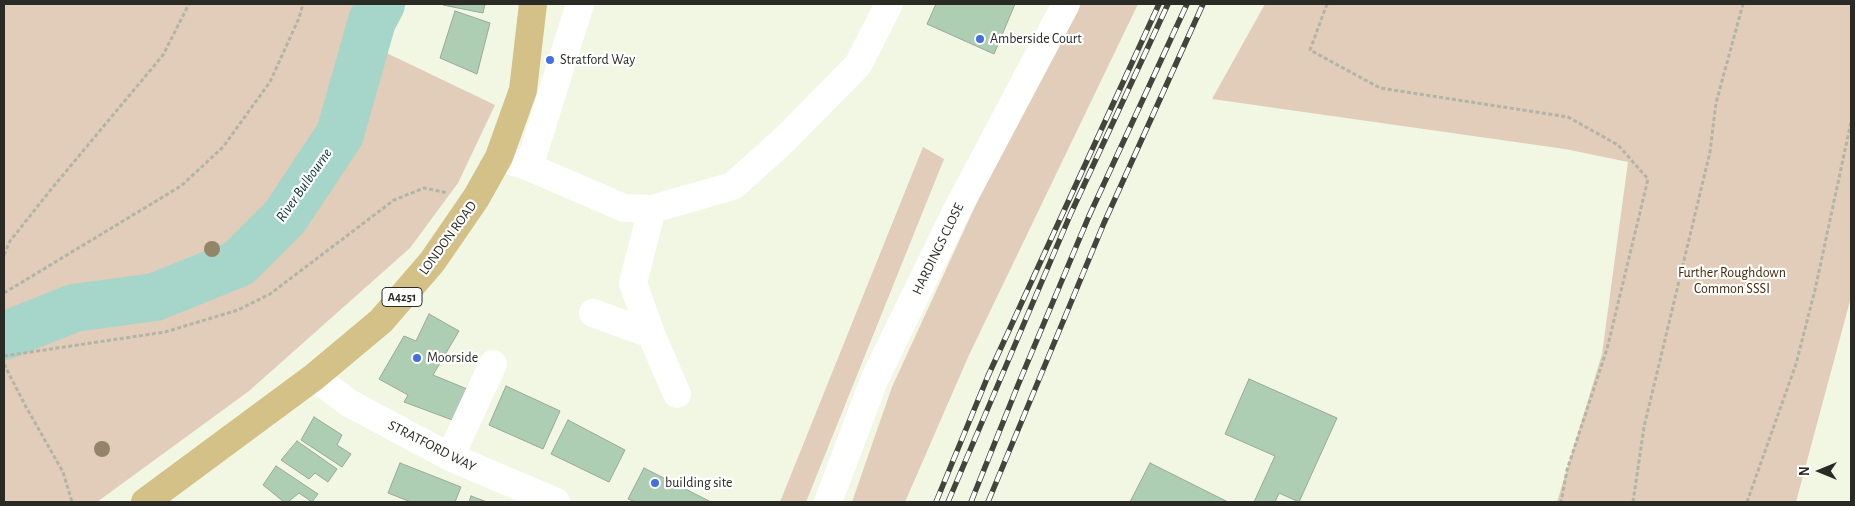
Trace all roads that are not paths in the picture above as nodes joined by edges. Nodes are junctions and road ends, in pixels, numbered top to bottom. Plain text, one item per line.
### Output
1 (533, 4) edge
2 (580, 4) edge
3 (888, 4) edge
4 (1066, 4) edge
5 (499, 157) junction
6 (529, 167) junction
7 (652, 210) junction
8 (593, 313) dead end
9 (651, 334) junction
10 (493, 364) dead end
11 (314, 377) junction
12 (677, 394) dead end
13 (450, 457) junction
14 (145, 502) edge
15 (556, 502) edge
16 (828, 502) edge

1 - 5 main road, LONDON ROAD / A4251
2 - 6 street
3 - 7 street
4 - 16 street, HARDINGS CLOSE
5 - 6 street
5 - 11 main road, LONDON ROAD / A4251
6 - 7 street
7 - 9 street
8 - 9 street
9 - 12 street
10 - 13 street
11 - 13 street, STRATFORD WAY
11 - 14 main road, LONDON ROAD / A4251
13 - 15 street, STRATFORD WAY

